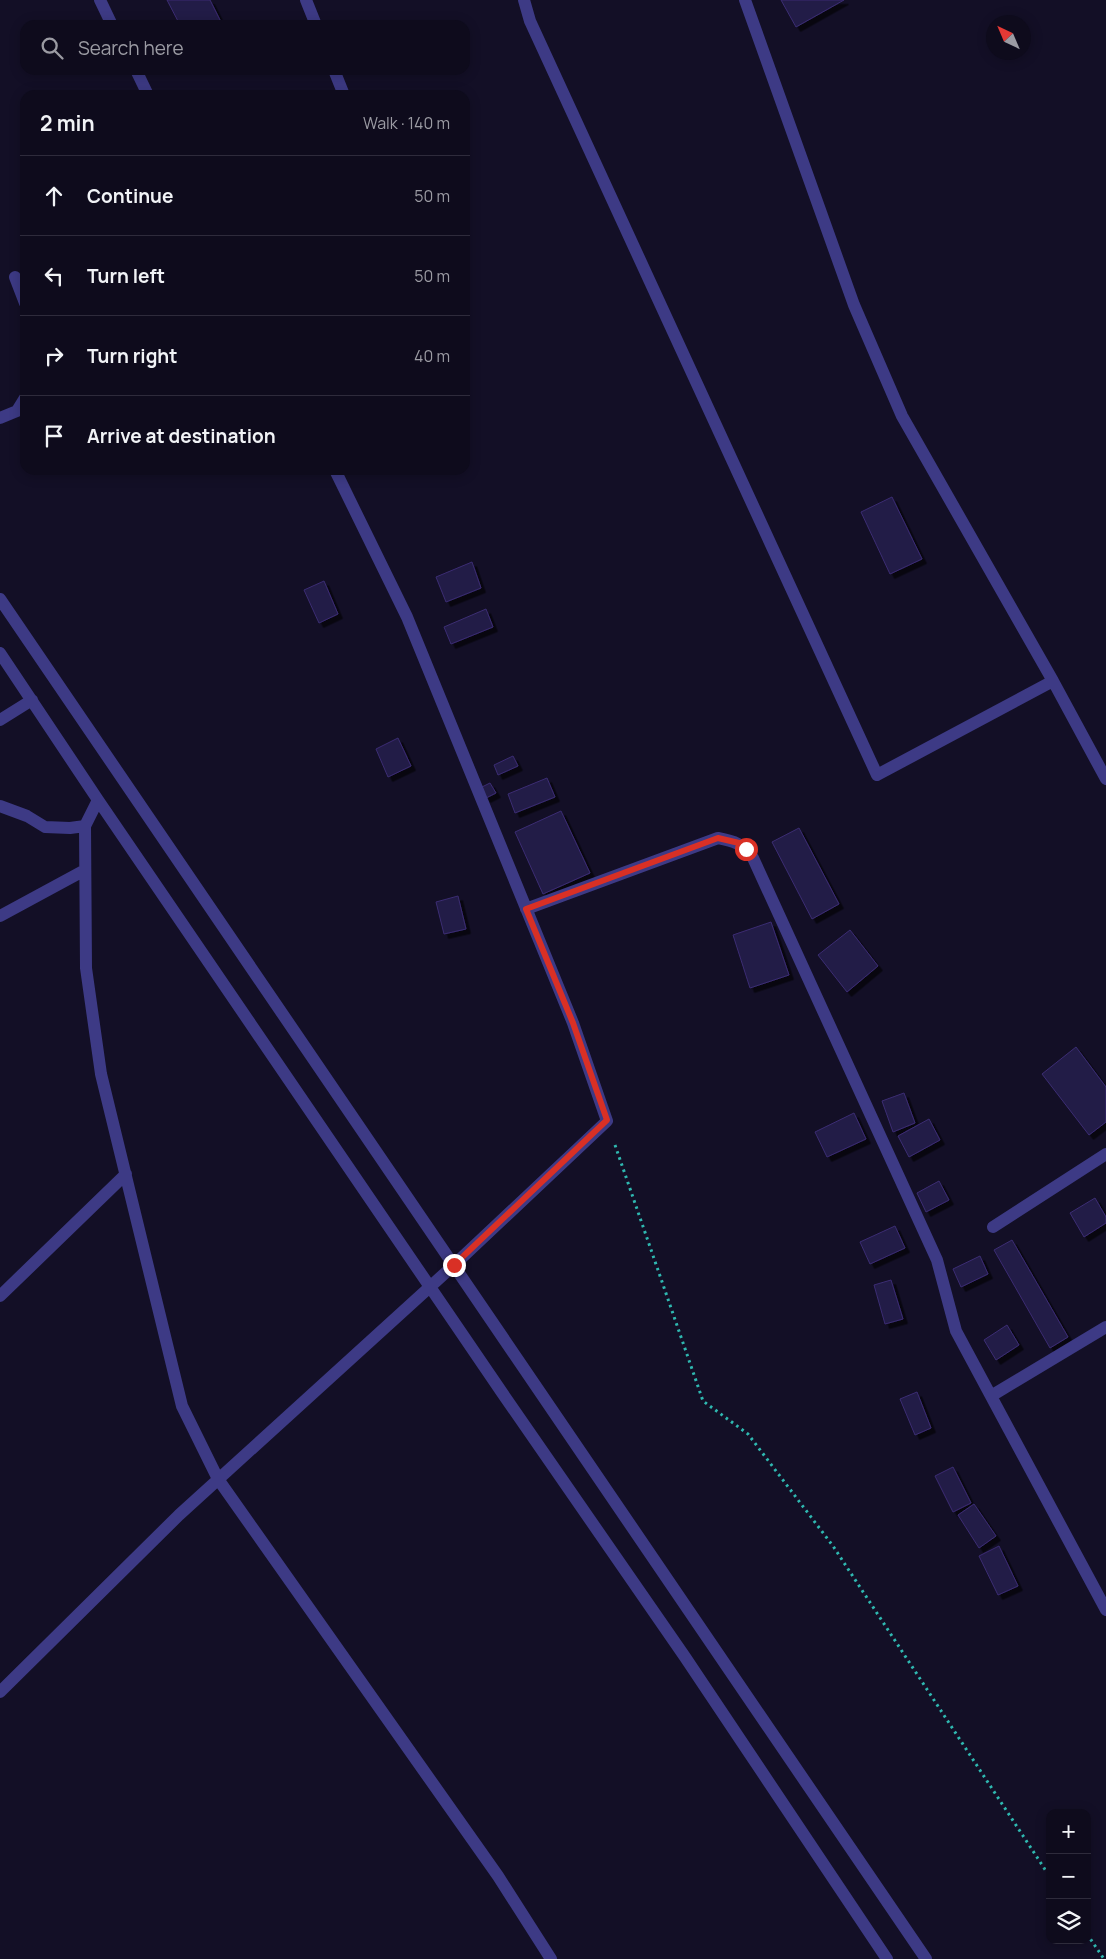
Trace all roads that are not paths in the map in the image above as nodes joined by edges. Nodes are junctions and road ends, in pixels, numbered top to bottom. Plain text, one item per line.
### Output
1 (100, 0) edge
2 (306, 0) edge
3 (524, 0) edge
4 (744, 0) edge
5 (110, 20) edge
6 (314, 20) edge
7 (138, 75) edge
8 (336, 75) edge
9 (146, 90) edge
10 (342, 90) edge
11 (15, 277) dead end
12 (20, 290) edge
13 (20, 406) edge
14 (0, 418) edge
15 (337, 475) edge
16 (0, 599) edge
17 (0, 653) edge
18 (1053, 681) junction
19 (32, 700) junction
20 (0, 720) edge
21 (1106, 779) edge
22 (98, 800) junction
23 (0, 806) edge
24 (85, 826) junction
25 (85, 870) junction
26 (526, 909) junction
27 (0, 916) edge
28 (1106, 1154) edge
29 (126, 1174) junction
30 (993, 1227) dead end
31 (454, 1265) junction
32 (430, 1287) junction
33 (0, 1296) edge
34 (1106, 1328) edge
35 (991, 1396) junction
36 (218, 1479) junction
37 (1106, 1610) edge
38 (0, 1692) edge
39 (551, 1959) edge
40 (887, 1959) edge
41 (926, 1959) edge

1 - 5 street
2 - 6 street
3 - 18 street
4 - 18 street
7 - 9 street
8 - 10 street
11 - 12 street
13 - 14 street
15 - 26 street
16 - 31 street
17 - 19 street
18 - 21 street
19 - 20 street
19 - 22 street
22 - 24 street
22 - 32 street
23 - 24 street
24 - 25 street
25 - 27 street
25 - 29 street
26 - 31 street
26 - 35 street
28 - 30 street
29 - 33 street
29 - 36 street
31 - 32 street
31 - 41 street
32 - 36 street
32 - 40 street
34 - 35 street
35 - 37 street
36 - 38 street
36 - 39 street

